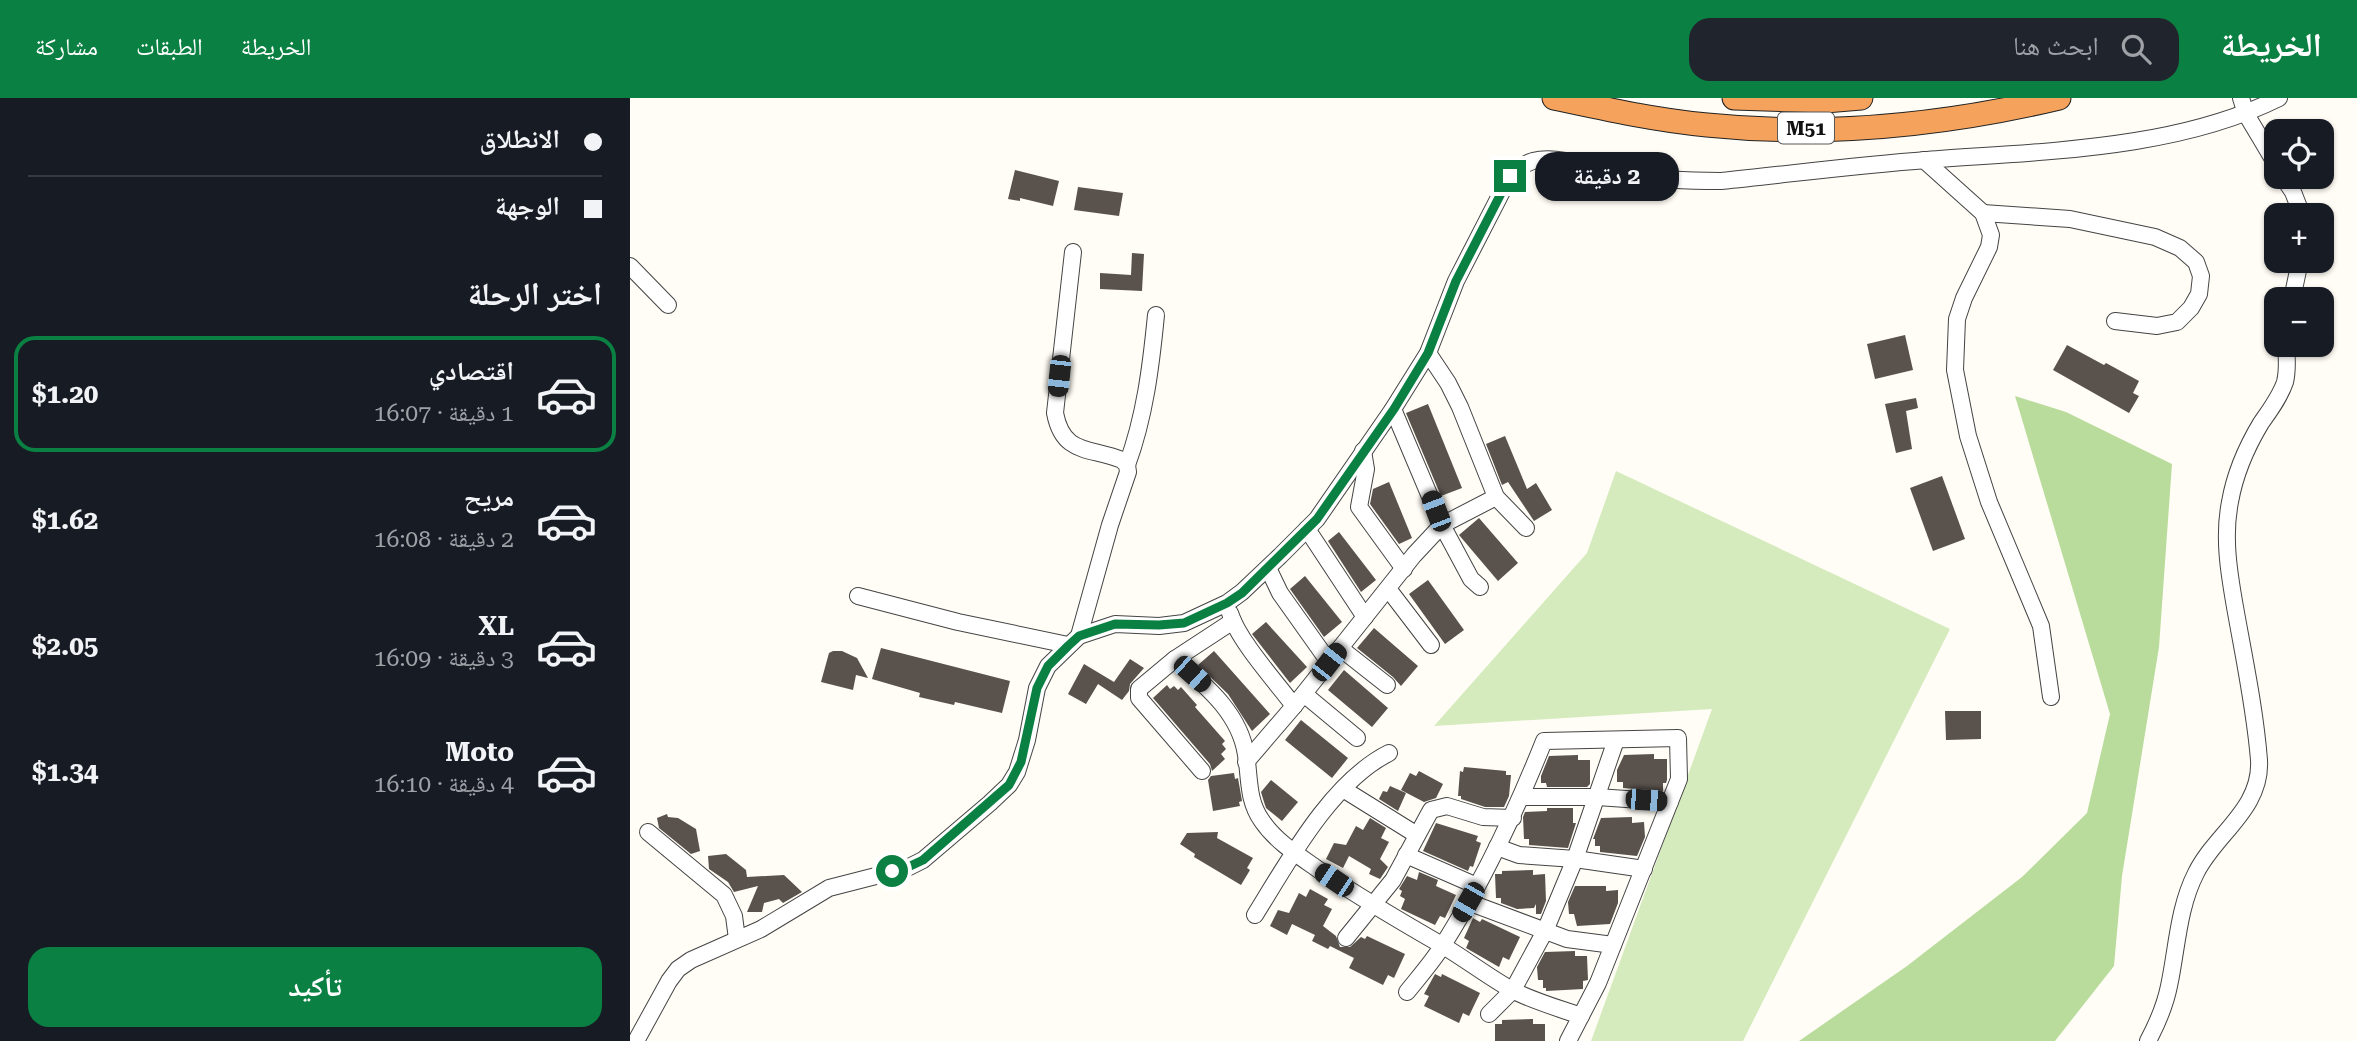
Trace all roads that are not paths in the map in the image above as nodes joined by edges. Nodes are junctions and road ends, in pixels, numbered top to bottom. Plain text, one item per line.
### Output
1 (1554, 98) edge
2 (1734, 98) edge
3 (1861, 98) edge
4 (2059, 98) edge
5 (2241, 98) edge
6 (2279, 98) edge
7 (2246, 114) junction
8 (2264, 144) edge
9 (1924, 160) junction
10 (1983, 213) junction
11 (1073, 252) dead end
12 (633, 276) edge
13 (668, 305) dead end
14 (1156, 314) dead end
15 (2115, 321) dead end
16 (1428, 353) junction
17 (2286, 357) edge
18 (1394, 409) junction
19 (1363, 452) junction
20 (1127, 465) junction
21 (1496, 497) junction
22 (1442, 525) junction
23 (1526, 528) dead end
24 (1307, 529) junction
25 (1268, 568) junction
26 (1404, 569) junction
27 (1480, 587) dead end
28 (1389, 590) junction
29 (858, 596) dead end
30 (1227, 603) junction
31 (1365, 617) junction
32 (1233, 621) junction
33 (1074, 641) junction
34 (1431, 645) dead end
35 (1340, 648) junction
36 (1175, 659) junction
37 (1329, 662) junction
38 (1387, 685) dead end
39 (2051, 697) dead end
40 (1299, 700) junction
41 (1357, 738) dead end
42 (1616, 740) junction
43 (1389, 753) dead end
44 (1246, 762) junction
45 (1202, 771) dead end
46 (1343, 789) junction
47 (1522, 797) junction
48 (1597, 797) junction
49 (1670, 802) junction
50 (1513, 818) junction
51 (648, 832) dead end
52 (1417, 835) junction
53 (1497, 847) junction
54 (1294, 853) junction
55 (1406, 855) junction
56 (1574, 859) junction
57 (1644, 869) junction
58 (1477, 887) junction
59 (1468, 902) junction
60 (1373, 907) junction
61 (1255, 915) dead end
62 (1545, 931) junction
63 (1346, 938) dead end
64 (737, 939) junction
65 (1614, 945) junction
66 (1443, 946) junction
67 (1513, 990) junction
68 (1407, 992) dead end
69 (1489, 1014) dead end
70 (1581, 1016) junction
71 (636, 1041) edge
72 (1568, 1041) edge
73 (2148, 1041) edge

1 - 4 highway, M51
2 - 3 highway, M51
5 - 7 street
6 - 7 street
7 - 8 street
7 - 9 street
9 - 10 street
9 - 16 street
10 - 15 street
10 - 39 street
11 - 20 street
12 - 13 street
14 - 20 street
16 - 18 street
16 - 21 street
17 - 73 street
18 - 19 street
18 - 22 street
19 - 24 street
19 - 26 street
20 - 33 street
21 - 22 street
21 - 23 street
22 - 26 street
22 - 27 street
24 - 25 street
24 - 31 street
25 - 30 street
25 - 37 street
26 - 28 street
28 - 31 street
28 - 34 street
29 - 33 street
30 - 32 street
30 - 33 street
31 - 35 street
32 - 36 street
32 - 40 street
33 - 64 street
35 - 37 street
35 - 38 street
36 - 44 street
36 - 45 street
37 - 40 street
40 - 41 street
40 - 44 street
42 - 47 street
42 - 48 street
42 - 49 street
43 - 46 street
44 - 54 street
46 - 52 street
46 - 54 street
47 - 48 street
47 - 50 street
48 - 49 street
48 - 56 street
49 - 57 street
50 - 52 street
50 - 53 street
51 - 64 street
52 - 55 street
53 - 56 street
53 - 58 street
54 - 60 street
54 - 61 street
55 - 58 street
55 - 60 street
56 - 57 street
56 - 62 street
57 - 65 street
58 - 59 street
59 - 62 street
59 - 66 street
60 - 63 street
60 - 66 street
62 - 65 street
62 - 67 street
64 - 71 street
65 - 70 street
66 - 67 street
66 - 68 street
67 - 69 street
67 - 70 street
70 - 72 street

